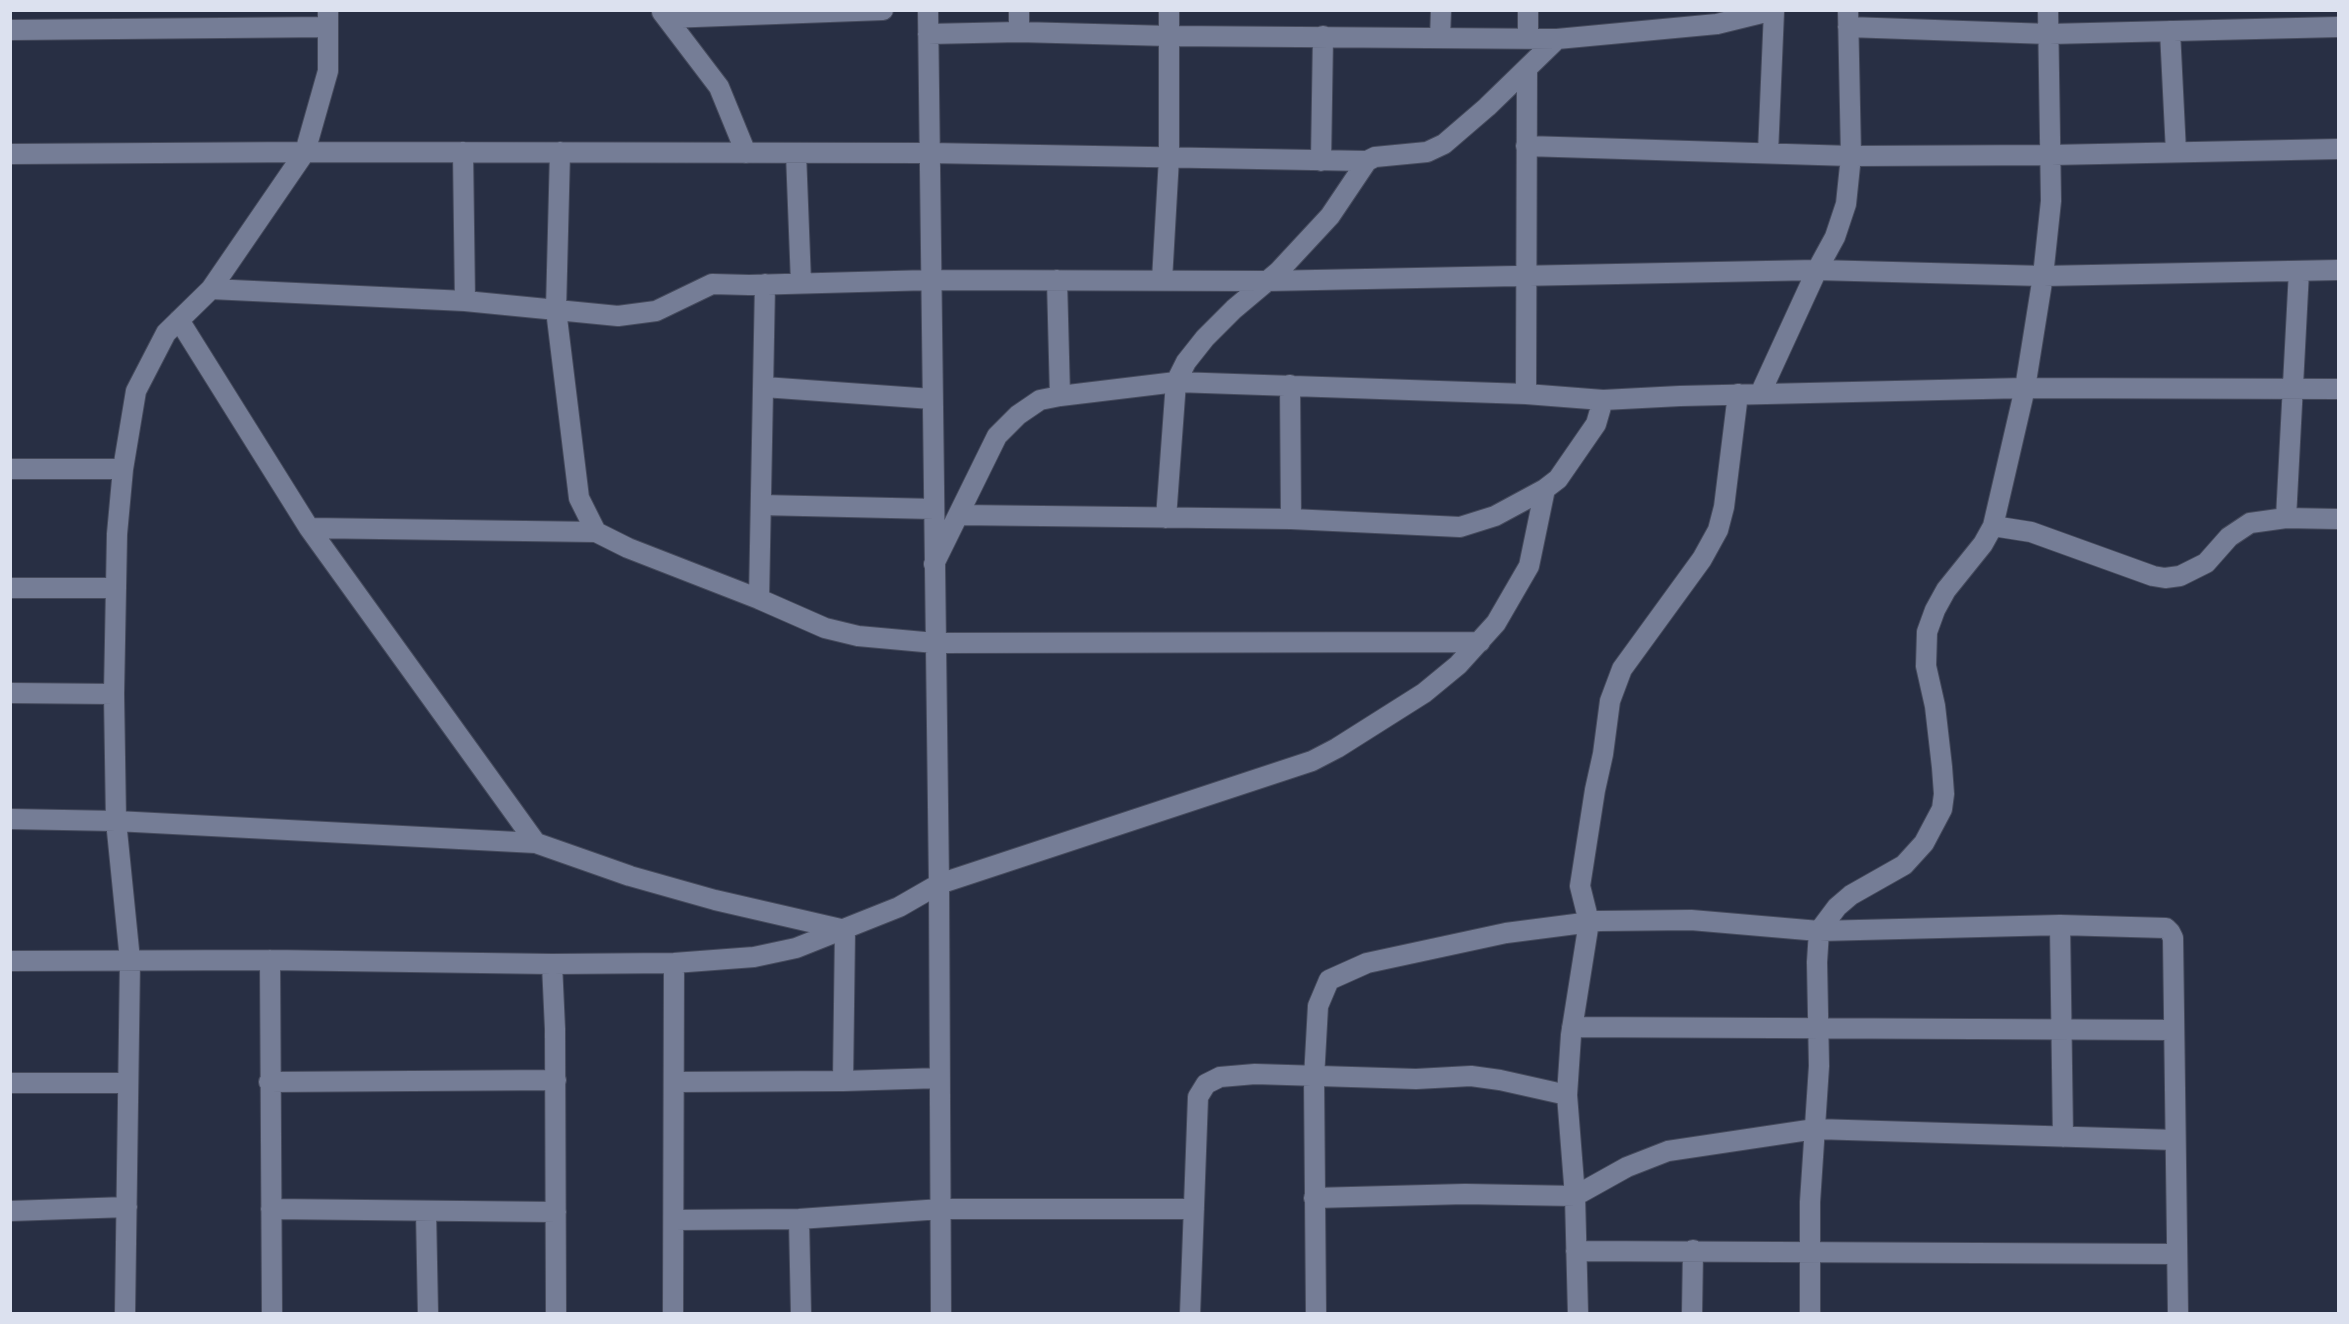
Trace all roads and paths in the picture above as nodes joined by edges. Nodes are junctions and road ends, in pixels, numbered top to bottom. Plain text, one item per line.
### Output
1 (883, 10) edge
2 (928, 10) edge
3 (1019, 10) edge
4 (1169, 10) edge
5 (1441, 10) edge
6 (1528, 10) edge
7 (2048, 10) edge
8 (1774, 11) edge
9 (664, 14) edge
10 (163, 19) edge
11 (328, 19) edge
12 (1848, 19) edge
13 (2338, 27) edge
14 (10, 30) edge
15 (2170, 31) junction
16 (1019, 32) junction
17 (928, 34) junction
18 (2049, 34) junction
19 (1169, 36) junction
20 (1323, 36) junction
21 (1440, 38) junction
22 (1528, 38) junction
23 (1557, 39) junction
24 (1527, 68) junction
25 (1526, 146) junction
26 (2338, 148) edge
27 (305, 152) junction
28 (464, 152) junction
29 (560, 152) junction
30 (2176, 152) junction
31 (746, 153) junction
32 (796, 153) junction
33 (930, 153) junction
34 (1768, 153) junction
35 (10, 154) edge
36 (2051, 155) junction
37 (1851, 156) junction
38 (1169, 158) junction
39 (1321, 161) junction
40 (1367, 161) junction
41 (1816, 270) junction
42 (2299, 270) junction
43 (2338, 270) edge
44 (1526, 276) junction
45 (2043, 276) junction
46 (931, 280) junction
47 (1057, 280) junction
48 (1162, 280) junction
49 (1266, 281) junction
50 (801, 283) junction
51 (765, 284) junction
52 (211, 290) junction
53 (465, 301) junction
54 (556, 310) junction
55 (179, 320) junction
56 (1176, 382) junction
57 (1290, 386) junction
58 (764, 387) junction
59 (2025, 388) junction
60 (2294, 389) junction
61 (2338, 389) edge
62 (1526, 394) junction
63 (1738, 394) junction
64 (1760, 394) junction
65 (1060, 396) junction
66 (932, 399) junction
67 (1603, 400) junction
68 (10, 469) edge
69 (123, 470) junction
70 (1545, 489) junction
71 (761, 505) junction
72 (934, 509) junction
73 (959, 514) junction
74 (1166, 518) junction
75 (2286, 518) junction
76 (1291, 519) junction
77 (2338, 519) edge
78 (1993, 526) junction
79 (309, 528) junction
80 (596, 532) junction
81 (934, 564) junction
82 (10, 588) edge
83 (116, 588) junction
84 (759, 599) junction
85 (1480, 642) junction
86 (935, 643) junction
87 (10, 693) edge
88 (114, 694) junction
89 (10, 819) edge
90 (116, 821) junction
91 (536, 843) junction
92 (939, 884) junction
93 (1589, 922) junction
94 (2061, 925) junction
95 (845, 930) junction
96 (1819, 931) junction
97 (130, 960) junction
98 (270, 960) junction
99 (10, 961) edge
100 (674, 963) junction
101 (552, 964) junction
102 (1572, 1027) junction
103 (1819, 1029) junction
104 (2063, 1030) junction
105 (2174, 1030) junction
106 (939, 1078) junction
107 (1314, 1078) junction
108 (556, 1080) junction
109 (843, 1081) junction
110 (269, 1082) junction
111 (675, 1082) junction
112 (10, 1083) edge
113 (128, 1083) junction
114 (1568, 1095) junction
115 (1815, 1129) junction
116 (2063, 1137) junction
117 (2175, 1140) junction
118 (1575, 1196) junction
119 (1314, 1198) junction
120 (127, 1207) junction
121 (271, 1209) junction
122 (941, 1209) junction
123 (1194, 1209) junction
124 (10, 1211) edge
125 (426, 1211) junction
126 (556, 1212) junction
127 (799, 1219) junction
128 (674, 1220) junction
129 (1576, 1251) junction
130 (1693, 1251) junction
131 (1810, 1251) junction
132 (2176, 1254) junction
133 (126, 1314) edge
134 (272, 1314) edge
135 (428, 1314) edge
136 (556, 1314) edge
137 (673, 1314) edge
138 (801, 1314) edge
139 (941, 1314) edge
140 (1190, 1314) edge
141 (1316, 1314) edge
142 (1578, 1314) edge
143 (1692, 1314) edge
144 (1810, 1314) edge
145 (2178, 1314) edge

1 - 9 street
2 - 17 street
3 - 16 street
4 - 19 street
5 - 21 street
6 - 22 street
7 - 18 street
8 - 23 street
8 - 34 street
9 - 31 street
10 - 11 street
10 - 14 street
11 - 27 street
12 - 18 street
12 - 37 street
13 - 15 street
15 - 18 street
15 - 30 street
16 - 17 street
16 - 19 street
17 - 33 street
18 - 36 street
19 - 20 street
19 - 38 street
20 - 21 street
20 - 39 street
21 - 22 street
22 - 23 street
23 - 24 street
24 - 25 street
24 - 40 street
25 - 34 street
25 - 44 street
26 - 30 street
27 - 28 street
27 - 35 street
27 - 52 street
28 - 29 street
28 - 53 street
29 - 31 street
29 - 54 street
30 - 36 street
31 - 32 street
32 - 33 street
32 - 50 street
33 - 38 street
33 - 46 street
34 - 37 street
36 - 37 street
36 - 45 street
37 - 41 street
38 - 39 street
38 - 48 street
39 - 40 street
40 - 49 street
41 - 44 street
41 - 45 street
41 - 64 street
42 - 43 street
42 - 45 street
42 - 60 street
44 - 49 street
44 - 62 street
45 - 59 street
46 - 47 street
46 - 50 street
46 - 66 street
47 - 48 street
47 - 65 street
48 - 49 street
49 - 56 street
50 - 51 street
51 - 54 street
51 - 58 street
52 - 53 street
52 - 55 street
53 - 54 street
54 - 80 street
55 - 69 street
55 - 79 street
56 - 57 street
56 - 65 street
56 - 74 street
57 - 62 street
57 - 76 street
58 - 66 street
58 - 71 street
59 - 60 street
59 - 64 street
59 - 78 street
60 - 61 street
60 - 75 street
62 - 67 street
63 - 64 street
63 - 67 street
63 - 93 street
65 - 73 street
66 - 72 street
67 - 70 street
68 - 69 street
69 - 83 street
70 - 76 street
70 - 85 street
71 - 72 street
71 - 84 street
72 - 81 street
73 - 74 street
73 - 81 street
74 - 76 street
75 - 77 street
75 - 78 street
78 - 96 street
79 - 80 street
79 - 91 street
80 - 84 street
81 - 86 street
82 - 83 street
83 - 88 street
84 - 86 street
85 - 86 street
85 - 92 street
86 - 92 street
87 - 88 street
88 - 90 street
89 - 90 street
90 - 91 street
90 - 97 street
91 - 95 street
92 - 95 street
92 - 106 street
93 - 96 street
93 - 102 street
93 - 107 street
94 - 96 street
94 - 104 street
94 - 105 street
95 - 100 street
95 - 109 street
96 - 103 street
97 - 98 street
97 - 99 street
97 - 113 street
98 - 101 street
98 - 110 street
100 - 101 street
100 - 111 street
101 - 108 street
102 - 103 street
102 - 114 street
103 - 104 street
103 - 115 street
104 - 105 street
104 - 116 street
105 - 117 street
106 - 109 street
106 - 122 street
107 - 114 street
107 - 119 street
107 - 123 street
108 - 110 street
108 - 126 street
109 - 111 street
110 - 121 street
111 - 128 street
112 - 113 street
113 - 120 street
114 - 118 street
115 - 116 street
115 - 118 street
115 - 131 street
116 - 117 street
117 - 132 street
118 - 119 street
118 - 129 street
119 - 141 street
120 - 124 street
120 - 133 street
121 - 125 street
121 - 134 street
122 - 123 street
122 - 127 street
122 - 139 street
123 - 140 street
125 - 126 street
125 - 135 street
126 - 136 street
127 - 128 street
127 - 138 street
128 - 137 street
129 - 130 street
129 - 142 street
130 - 131 street
130 - 143 street
131 - 132 street
131 - 144 street
132 - 145 street

